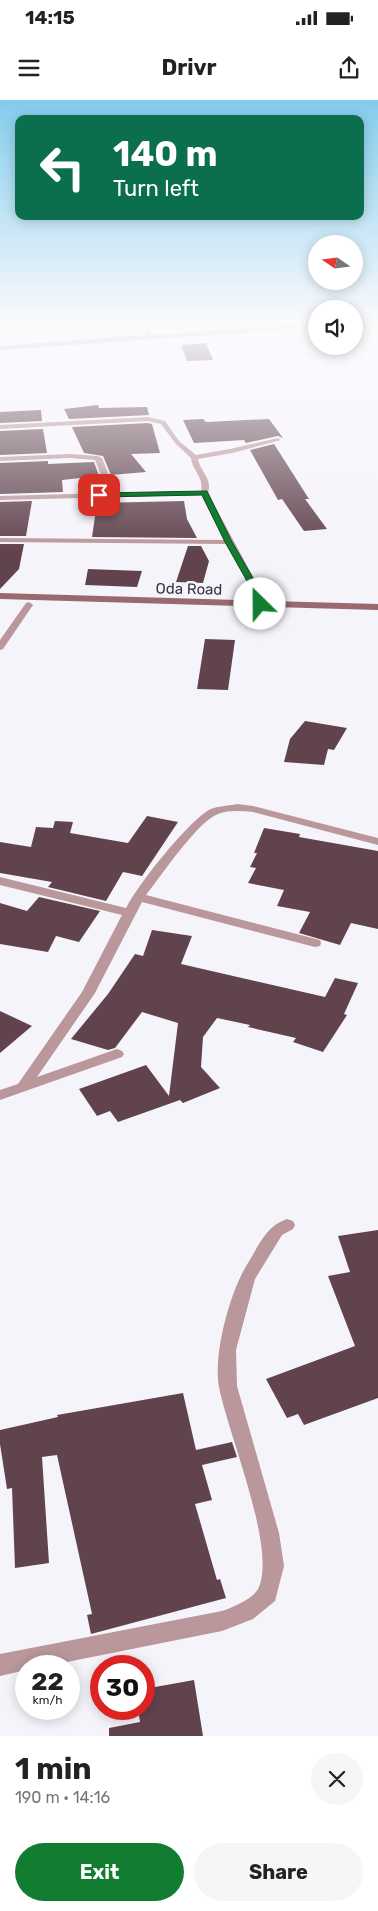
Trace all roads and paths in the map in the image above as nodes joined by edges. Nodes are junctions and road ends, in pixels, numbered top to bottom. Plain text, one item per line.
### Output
1 (0, 427) edge
2 (278, 440) dead end
3 (194, 458) junction
4 (0, 460) edge
5 (204, 493) junction
6 (113, 495) junction
7 (0, 498) edge
8 (0, 540) edge
9 (228, 542) junction
10 (0, 596) edge
11 (0, 604) edge
12 (260, 604) junction
13 (29, 605) junction
14 (378, 607) edge
15 (378, 615) edge
16 (0, 647) edge
17 (378, 842) edge
18 (0, 881) edge
19 (138, 897) junction
20 (129, 913) junction
21 (316, 944) dead end
22 (117, 1054) dead end
23 (22, 1088) junction
24 (0, 1095) edge
25 (287, 1225) dead end
26 (0, 1665) edge

1 - 3 street
2 - 3 street
3 - 5 street
4 - 6 street
5 - 6 street
5 - 9 street
6 - 7 street
8 - 9 street
9 - 12 street
10 - 12 street, Oda Road
11 - 13 street, Oda Road
12 - 14 street, Oda Road
13 - 15 street, Oda Road
13 - 16 street
17 - 19 street
18 - 20 street
19 - 20 street
19 - 21 street
20 - 23 street
22 - 23 street
23 - 24 street
25 - 26 street

